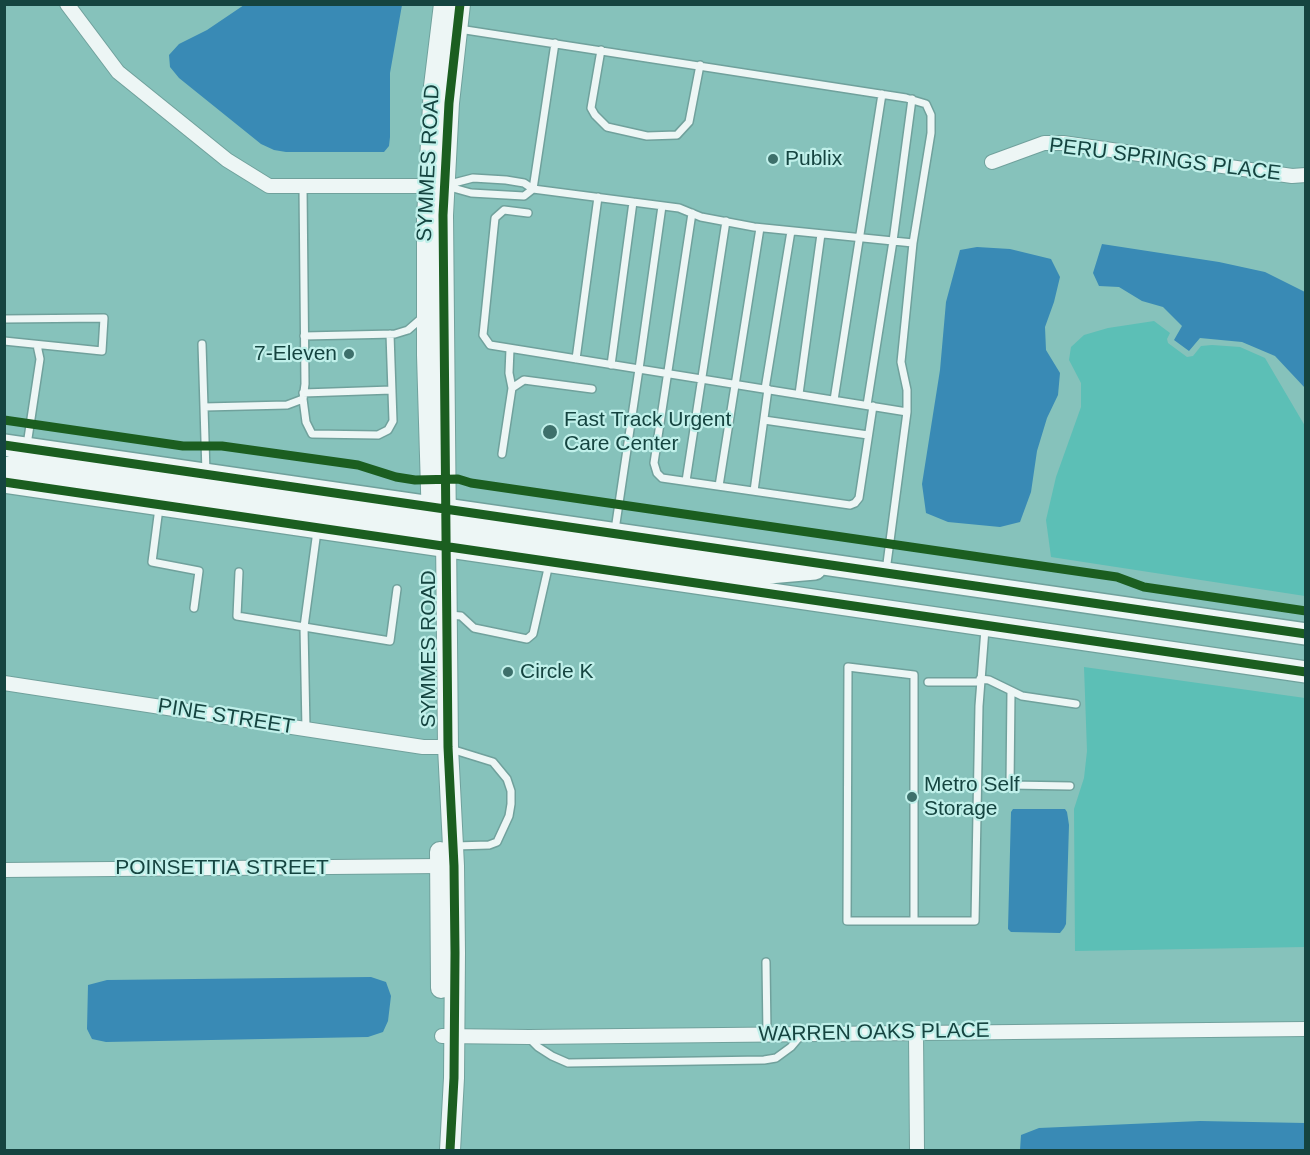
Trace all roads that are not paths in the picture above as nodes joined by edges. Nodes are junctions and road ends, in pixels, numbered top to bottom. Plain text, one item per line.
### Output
1 (67, 4) edge
2 (444, 4) edge
3 (460, 4) edge
4 (457, 28) junction
5 (555, 43) junction
6 (601, 50) junction
7 (700, 66) junction
8 (882, 94) junction
9 (912, 99) junction
10 (992, 162) dead end
11 (1305, 175) edge
12 (436, 186) junction
13 (303, 187) junction
14 (533, 189) junction
15 (598, 197) junction
16 (633, 202) junction
17 (662, 206) junction
18 (528, 213) dead end
19 (692, 213) junction
20 (726, 221) junction
21 (760, 228) junction
22 (790, 231) junction
23 (821, 234) junction
24 (859, 238) junction
25 (893, 241) junction
26 (913, 243) junction
27 (427, 314) junction
28 (4, 319) edge
29 (390, 334) junction
30 (304, 336) junction
31 (4, 341) edge
32 (202, 344) dead end
33 (37, 345) junction
34 (510, 349) junction
35 (576, 359) junction
36 (611, 364) junction
37 (639, 369) junction
38 (667, 374) junction
39 (701, 379) junction
40 (736, 384) junction
41 (512, 388) junction
42 (592, 389) dead end
43 (766, 389) junction
44 (392, 390) junction
45 (799, 394) junction
46 (303, 396) junction
47 (834, 400) junction
48 (204, 406) junction
49 (870, 406) junction
50 (907, 412) junction
51 (764, 420) junction
52 (868, 435) junction
53 (4, 445) edge
54 (26, 448) junction
55 (4, 451) edge
56 (502, 454) dead end
57 (4, 468) edge
58 (206, 473) junction
59 (686, 481) junction
60 (4, 482) edge
61 (719, 486) junction
62 (753, 491) junction
63 (159, 505) junction
64 (439, 527) junction
65 (317, 528) junction
66 (615, 533) junction
67 (549, 562) junction
68 (840, 566) junction
69 (239, 572) dead end
70 (886, 572) junction
71 (397, 589) dead end
72 (194, 608) dead end
73 (447, 615) junction
74 (986, 626) junction
75 (303, 627) junction
76 (1305, 634) edge
77 (1305, 672) edge
78 (980, 680) junction
79 (928, 681) dead end
80 (4, 683) edge
81 (1011, 691) junction
82 (1076, 704) dead end
83 (306, 729) junction
84 (442, 747) junction
85 (1070, 786) dead end
86 (452, 846) junction
87 (440, 866) junction
88 (4, 870) edge
89 (914, 921) junction
90 (766, 962) dead end
91 (1305, 1029) edge
92 (916, 1033) junction
93 (767, 1034) junction
94 (802, 1034) junction
95 (448, 1036) junction
96 (529, 1037) junction
97 (445, 1150) edge
98 (450, 1150) edge
99 (918, 1150) edge

1 - 13 street
2 - 12 street, SYMMES ROAD
3 - 4 street, SYMMES ROAD
4 - 5 lane
4 - 12 street, SYMMES ROAD
5 - 6 lane
5 - 14 lane
6 - 7 lane
6 - 7 lane
7 - 8 lane
8 - 9 lane
8 - 24 lane
9 - 25 lane
9 - 26 lane
10 - 11 street, PERU SPRINGS PLACE
12 - 13 street
12 - 14 lane
12 - 14 lane
12 - 27 street, SYMMES ROAD
12 - 64 street, SYMMES ROAD
13 - 30 lane
14 - 15 lane
15 - 16 lane
15 - 35 lane
16 - 17 lane
16 - 36 lane
17 - 19 lane
17 - 37 lane
18 - 34 lane
19 - 20 lane
19 - 38 lane
20 - 21 lane
20 - 39 lane
21 - 22 lane
21 - 40 lane
22 - 23 lane
22 - 43 lane
23 - 24 lane
23 - 45 lane
24 - 25 lane
24 - 47 lane
25 - 26 lane
25 - 49 lane
26 - 50 lane
27 - 29 lane
27 - 64 street, SYMMES ROAD
28 - 33 lane
29 - 30 lane
29 - 44 lane
30 - 46 lane
31 - 33 lane
32 - 48 lane
33 - 54 lane
34 - 35 lane
34 - 41 lane
35 - 36 lane
36 - 37 lane
37 - 38 lane
37 - 66 lane
38 - 39 lane
38 - 59 lane
39 - 40 lane
39 - 59 lane
40 - 43 lane
40 - 61 lane
41 - 42 lane
41 - 56 lane
43 - 45 lane
43 - 51 lane
44 - 46 lane
44 - 46 lane
45 - 47 lane
46 - 48 lane
47 - 49 lane
48 - 58 lane
49 - 50 lane
49 - 52 lane
50 - 70 lane
51 - 52 lane
51 - 62 lane
52 - 62 lane
53 - 54 main road
54 - 55 main road
54 - 58 main road
57 - 64 main road
58 - 64 main road
59 - 61 lane
60 - 63 main road
61 - 62 lane
63 - 65 main road
63 - 72 lane
64 - 65 main road
64 - 66 main road
64 - 67 main road
64 - 68 main road
64 - 73 street, SYMMES ROAD
64 - 84 street, SYMMES ROAD
65 - 75 lane
66 - 68 main road
67 - 73 lane
67 - 74 main road
68 - 70 main road
69 - 75 lane
70 - 76 main road
71 - 75 lane
73 - 84 street, SYMMES ROAD
74 - 77 main road
74 - 78 lane
75 - 83 lane
78 - 79 lane
78 - 81 lane
78 - 89 lane
80 - 83 street, PINE STREET
81 - 82 lane
81 - 85 lane
83 - 84 street, PINE STREET
84 - 86 street, SYMMES ROAD
84 - 86 lane
84 - 87 street, SYMMES ROAD
86 - 95 street, SYMMES ROAD
87 - 88 street, POINSETTIA STREET
87 - 95 street, SYMMES ROAD
89 - 89 lane
90 - 93 lane
91 - 92 street, WARREN OAKS PLACE
92 - 94 street, WARREN OAKS PLACE
92 - 99 street
93 - 94 street, WARREN OAKS PLACE
93 - 96 street, WARREN OAKS PLACE
94 - 96 lane
95 - 96 street, WARREN OAKS PLACE
95 - 97 street, SYMMES ROAD
95 - 98 street, SYMMES ROAD

